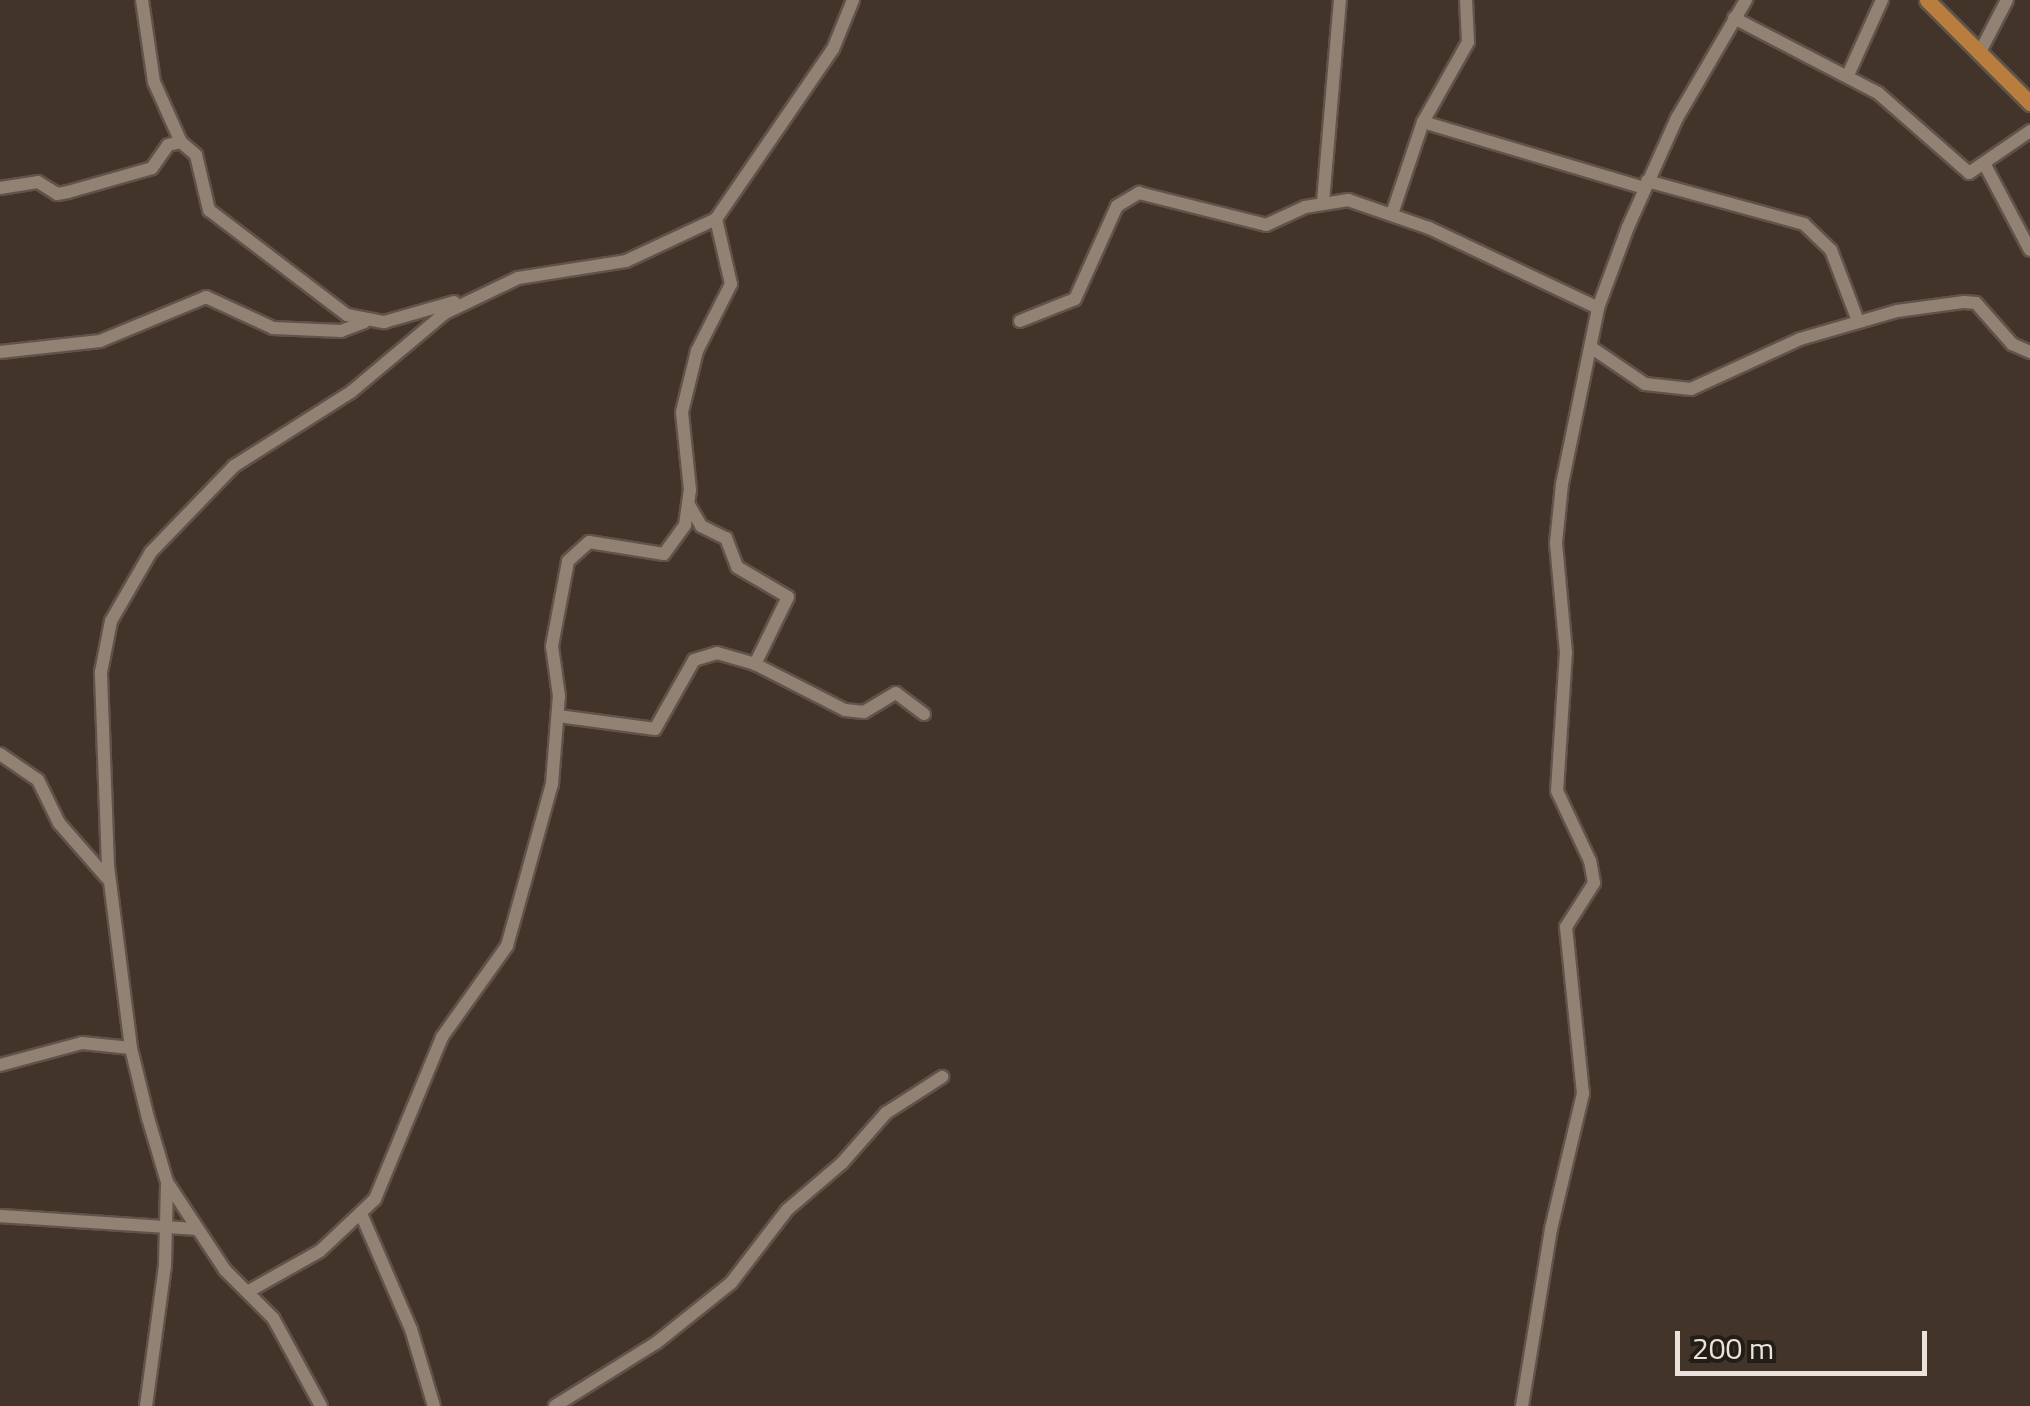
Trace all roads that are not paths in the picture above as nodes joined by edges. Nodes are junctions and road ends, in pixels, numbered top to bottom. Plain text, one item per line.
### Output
1 (142, 0) edge
2 (852, 0) edge
3 (1340, 0) edge
4 (1466, 0) edge
5 (1746, 0) edge
6 (1882, 0) edge
7 (1927, 0) edge
8 (2007, 0) edge
9 (1734, 18) junction
10 (1980, 52) junction
11 (1848, 76) junction
12 (2030, 103) edge
13 (1423, 122) junction
14 (2030, 131) edge
15 (181, 142) junction
16 (1986, 164) junction
17 (1645, 184) junction
18 (0, 188) edge
19 (1323, 202) junction
20 (1392, 214) junction
21 (716, 219) junction
22 (2030, 250) edge
23 (476, 296) junction
24 (1598, 308) junction
25 (1020, 320) dead end
26 (1858, 321) junction
27 (364, 322) junction
28 (1592, 348) junction
29 (0, 352) edge
30 (2030, 352) edge
31 (690, 504) junction
32 (756, 664) junction
33 (924, 714) dead end
34 (558, 716) junction
35 (0, 754) edge
36 (110, 881) junction
37 (132, 1048) junction
38 (0, 1065) edge
39 (942, 1077) dead end
40 (166, 1182) junction
41 (0, 1216) edge
42 (362, 1216) junction
43 (196, 1229) junction
44 (165, 1231) junction
45 (249, 1291) junction
46 (146, 1406) edge
47 (321, 1406) edge
48 (434, 1406) edge
49 (556, 1406) edge
50 (1522, 1406) edge

1 - 15 street
2 - 21 street
3 - 19 street
4 - 13 street
5 - 9 street
6 - 11 street
7 - 10 main road
8 - 10 street
9 - 11 street
9 - 17 street
10 - 12 main road
11 - 16 street
13 - 17 street
13 - 20 street
14 - 16 street
15 - 18 street
15 - 27 street
16 - 22 street
17 - 24 street
17 - 26 street
19 - 20 street
19 - 25 street
20 - 24 street
21 - 23 street
21 - 31 street
23 - 27 street
23 - 36 street
24 - 28 street
26 - 28 street
26 - 30 street
27 - 29 street
28 - 50 street
31 - 32 street
31 - 34 street
32 - 33 street
32 - 34 street
34 - 42 street
35 - 36 street
36 - 37 street
37 - 38 street
37 - 40 street
39 - 49 street
40 - 43 street
40 - 44 street
41 - 44 street
42 - 45 street
42 - 48 street
43 - 44 street
43 - 45 street
44 - 46 street
45 - 47 street

